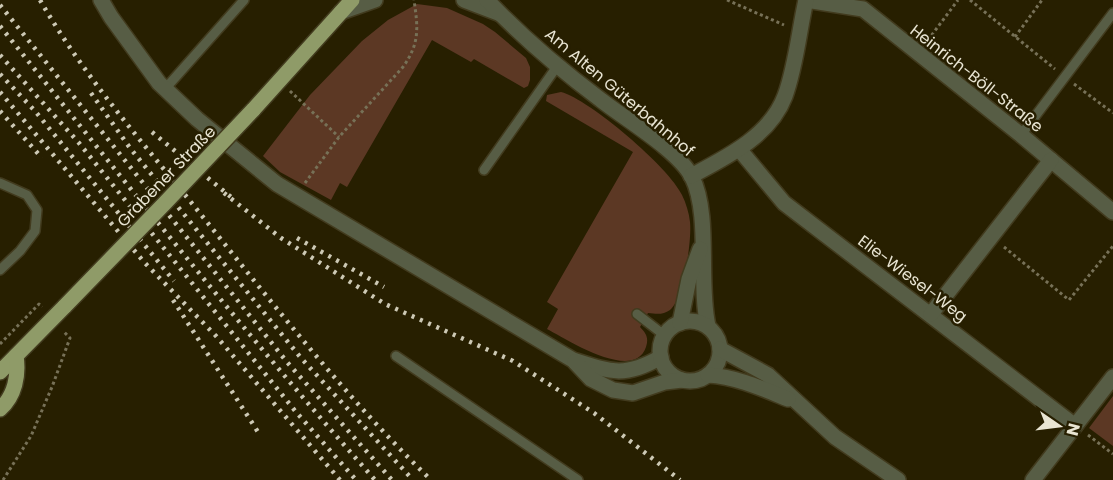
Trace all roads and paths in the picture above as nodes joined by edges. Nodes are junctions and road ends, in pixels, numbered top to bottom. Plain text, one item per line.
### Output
1 (101, 0) edge
2 (244, 0) edge
3 (352, 0) edge
4 (375, 0) edge
5 (414, 0) edge
6 (464, 0) edge
7 (487, 0) edge
8 (727, 0) edge
9 (806, 0) edge
10 (958, 0) edge
11 (970, 0) edge
12 (1042, 0) edge
13 (866, 5) edge
14 (341, 12) junction
15 (1113, 13) edge
16 (500, 14) junction
17 (799, 31) junction
18 (1015, 37) junction
19 (918, 54) junction
20 (558, 65) junction
21 (1065, 77) junction
22 (279, 81) junction
23 (165, 89) junction
24 (1113, 113) edge
25 (1021, 135) junction
26 (339, 137) junction
27 (739, 149) junction
28 (1051, 160) junction
29 (484, 170) dead end
30 (691, 176) junction
31 (0, 183) edge
32 (305, 183) dead end
33 (1113, 213) edge
34 (991, 237) junction
35 (702, 243) junction
36 (1113, 246) edge
37 (0, 270) edge
38 (638, 314) dead end
39 (931, 314) junction
40 (52, 319) junction
41 (680, 323) junction
42 (708, 326) junction
43 (664, 335) junction
44 (720, 349) junction
45 (16, 356) junction
46 (396, 356) dead end
47 (661, 357) junction
48 (573, 360) junction
49 (0, 372) edge
50 (708, 375) junction
51 (1113, 377) edge
52 (682, 380) junction
53 (796, 402) junction
54 (0, 409) edge
55 (1075, 426) junction
56 (1113, 454) edge
57 (3, 480) edge
58 (578, 480) edge
59 (898, 480) edge
60 (1033, 480) edge

1 - 23 street
2 - 23 lane
3 - 14 main road, Grabener Straße
4 - 14 street
5 - 26 path
6 - 16 street, Am Alten Güterbahnhof
7 - 16 street, Am Alten Güterbahnhof
8 - 17 path
9 - 13 street, Heinrich-Böll-Straße
9 - 17 street
10 - 19 path
11 - 18 path
12 - 18 path
13 - 19 street, Heinrich-Böll-Straße
14 - 22 main road, Grabener Straße
15 - 21 lane
16 - 20 street, Am Alten Güterbahnhof
17 - 27 street
18 - 21 path
19 - 25 street, Heinrich-Böll-Straße
20 - 29 lane
20 - 30 street, Am Alten Güterbahnhof
21 - 24 path
21 - 25 lane
22 - 26 path
22 - 40 main road, Grabener Straße, bridge
23 - 48 street
25 - 28 street, Heinrich-Böll-Straße
26 - 32 path
27 - 30 street
27 - 39 street, Elie-Wiesel-Weg
28 - 33 street, Heinrich-Böll-Straße
28 - 34 street
30 - 35 street, Am Alten Güterbahnhof
31 - 37 lane
34 - 36 path
34 - 39 street
35 - 41 street
35 - 42 street, Am Alten Güterbahnhof
38 - 43 lane
39 - 55 street, Elie-Wiesel-Weg
40 - 45 main road, Grabener Straße
40 - 57 path
41 - 42 street
41 - 43 street
42 - 44 street
43 - 47 street
44 - 50 street
44 - 53 street
45 - 49 main road, Grabener Straße
45 - 54 main road
46 - 58 lane
47 - 48 street
47 - 52 street
48 - 52 street
50 - 52 street
50 - 53 street
51 - 55 street
53 - 59 street
55 - 56 path
55 - 60 street

